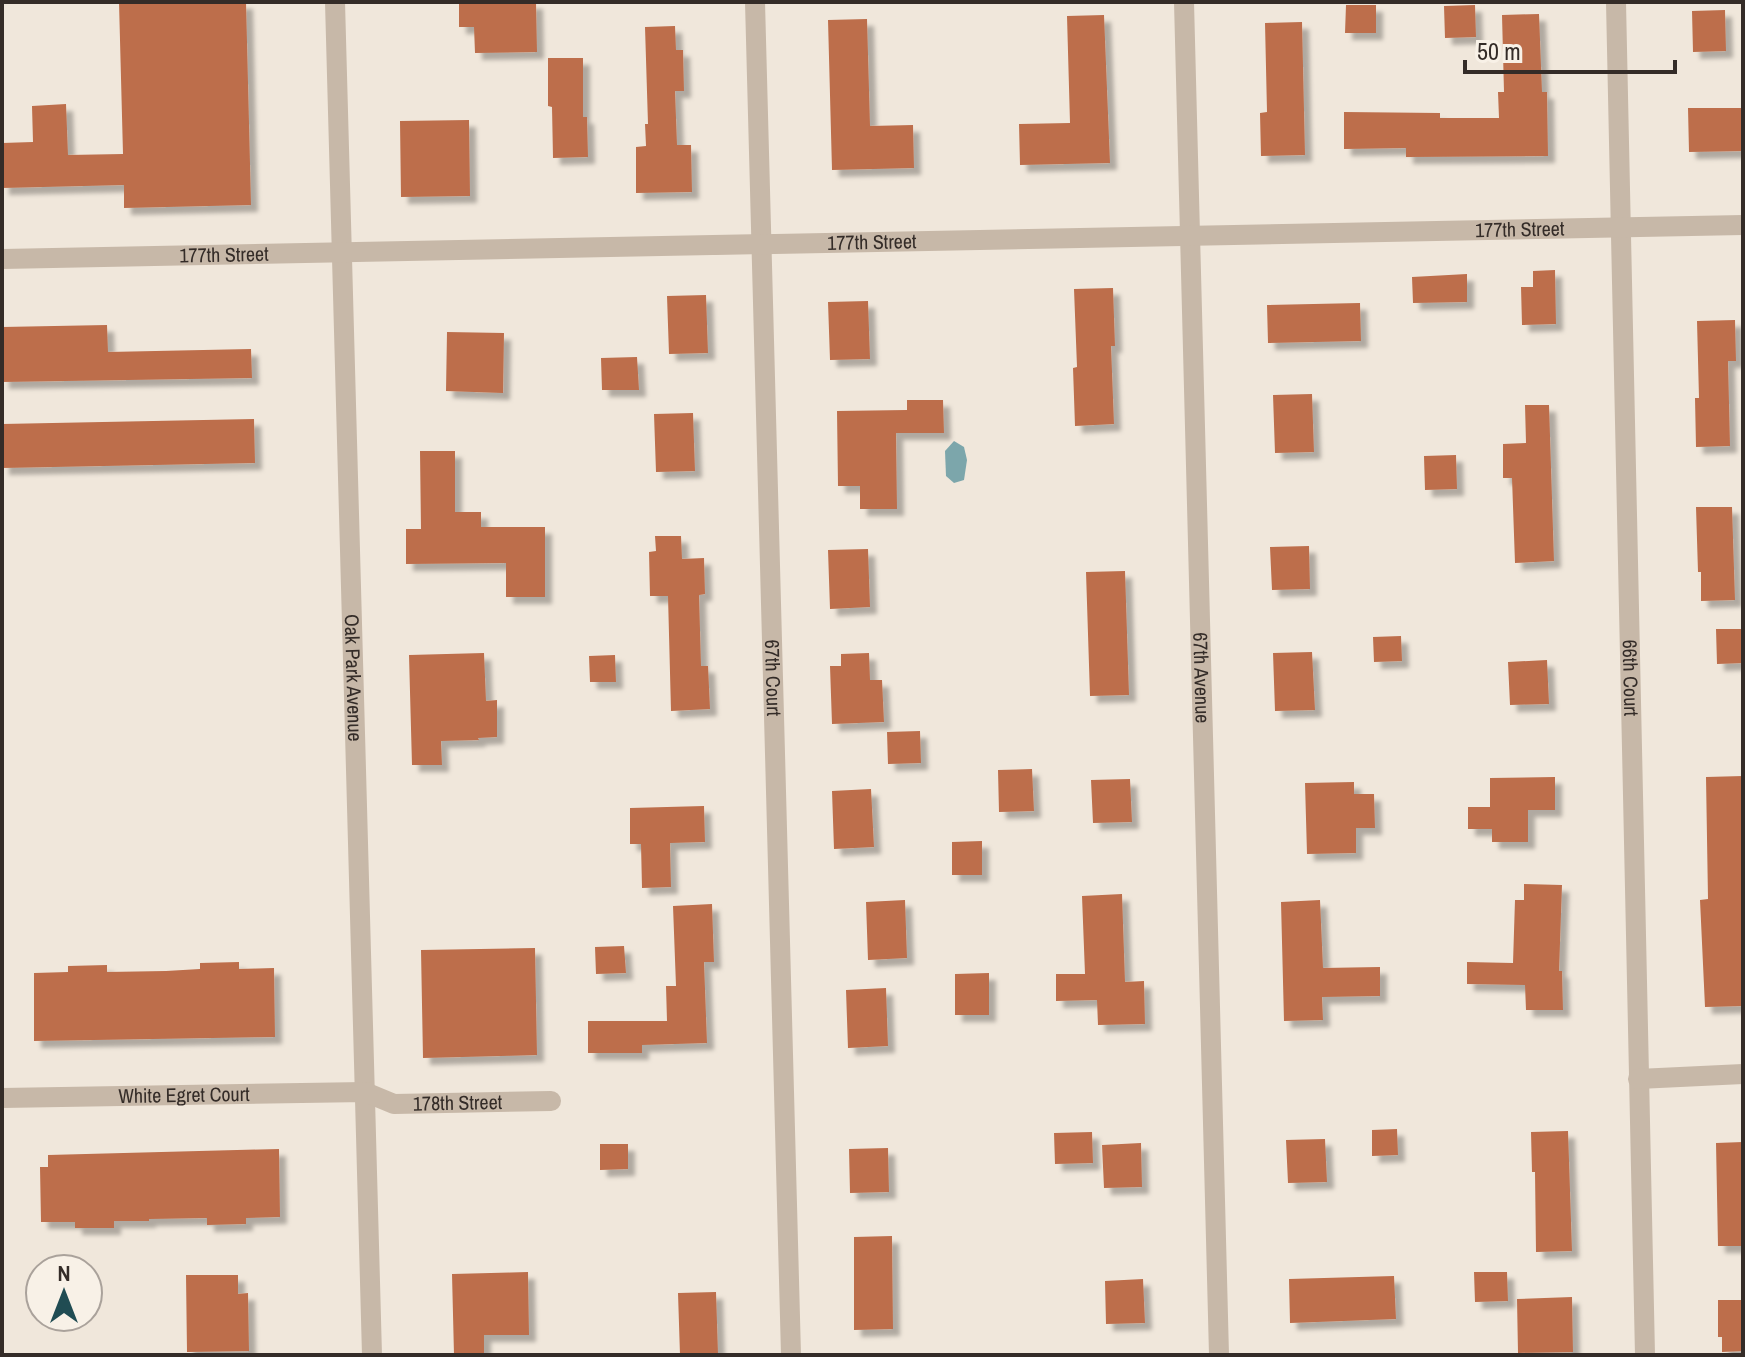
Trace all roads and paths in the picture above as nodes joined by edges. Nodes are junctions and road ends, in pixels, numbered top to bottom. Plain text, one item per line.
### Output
1 (335, 2) edge
2 (755, 2) edge
3 (1184, 2) edge
4 (1616, 2) edge
5 (1743, 225) edge
6 (1621, 227) junction
7 (1191, 236) junction
8 (762, 244) junction
9 (342, 252) junction
10 (2, 259) edge
11 (1743, 1074) edge
12 (1638, 1079) junction
13 (365, 1092) junction
14 (2, 1098) edge
15 (551, 1101) dead end
16 (372, 1355) edge
17 (791, 1355) edge
18 (1219, 1355) edge
19 (1645, 1355) edge

1 - 9 street, Oak Park Avenue
2 - 8 street, 67th Court
3 - 7 street, 67th Avenue
4 - 6 street, 66th Court
5 - 6 street, 177th Street
6 - 7 street, 177th Street
6 - 12 street, 66th Court
7 - 8 street, 177th Street
7 - 18 street, 67th Avenue
8 - 9 street, 177th Street
8 - 17 street, 67th Court
9 - 10 street, 177th Street
9 - 13 street, Oak Park Avenue
11 - 12 street
12 - 19 street, 66th Court
13 - 14 street, White Egret Court
13 - 15 street, 178th Street
13 - 16 street, Oak Park Avenue

